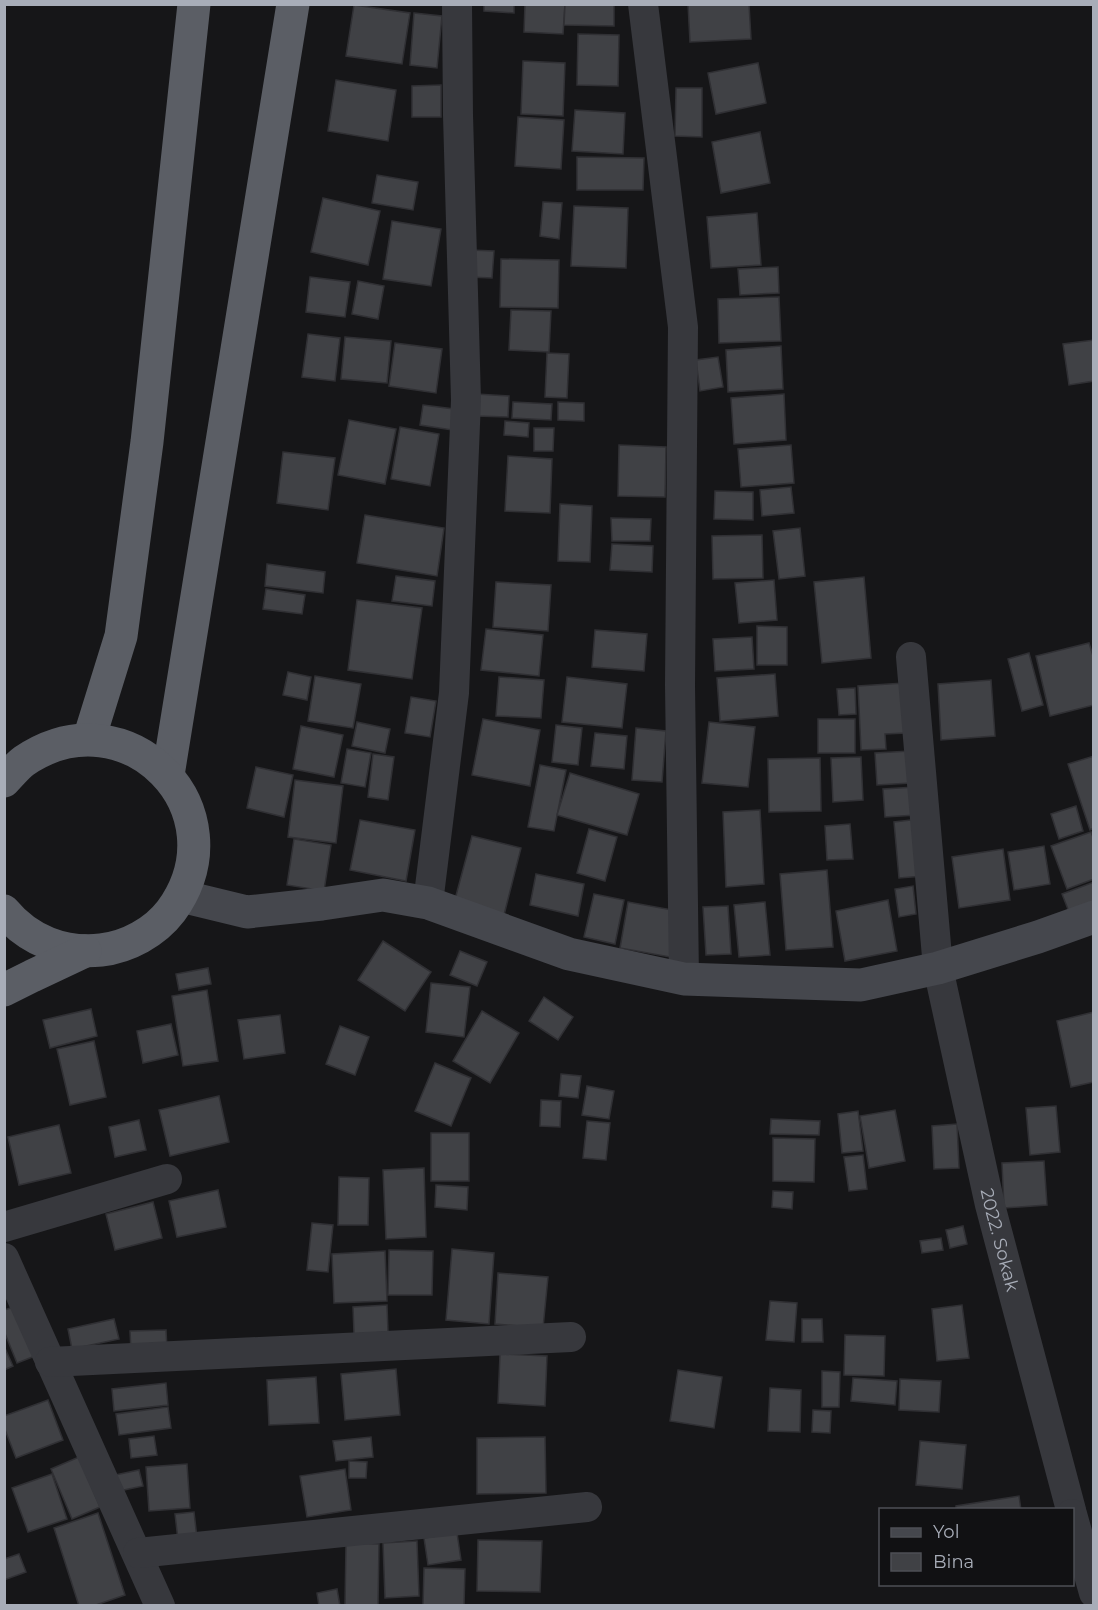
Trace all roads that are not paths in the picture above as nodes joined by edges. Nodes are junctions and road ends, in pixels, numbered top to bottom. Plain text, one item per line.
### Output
1 (194, 4) edge
2 (293, 4) edge
3 (457, 4) edge
4 (643, 4) edge
5 (911, 657) dead end
6 (89, 739) junction
7 (10, 766) edge
8 (168, 775) junction
9 (181, 896) junction
10 (428, 903) junction
11 (5, 913) edge
12 (1094, 916) edge
13 (85, 951) junction
14 (938, 968) junction
15 (684, 979) junction
16 (4, 990) edge
17 (166, 1179) dead end
18 (4, 1227) edge
19 (4, 1258) edge
20 (572, 1337) dead end
21 (50, 1362) junction
22 (587, 1507) dead end
23 (1071, 1508) edge
24 (1074, 1521) edge
25 (138, 1553) junction
26 (1094, 1593) edge
27 (160, 1605) edge

1 - 6 highway
2 - 8 highway
3 - 10 street
4 - 15 street
5 - 14 street, 2022. Sokak
6 - 7 highway
6 - 8 highway
8 - 9 highway
9 - 10 main road
9 - 13 highway
10 - 15 main road
11 - 13 highway
12 - 14 main road
13 - 16 highway
14 - 15 main road
14 - 23 street, 2022. Sokak
17 - 18 street
19 - 21 street
20 - 21 street
21 - 25 street
22 - 25 street
24 - 26 street
25 - 27 street

